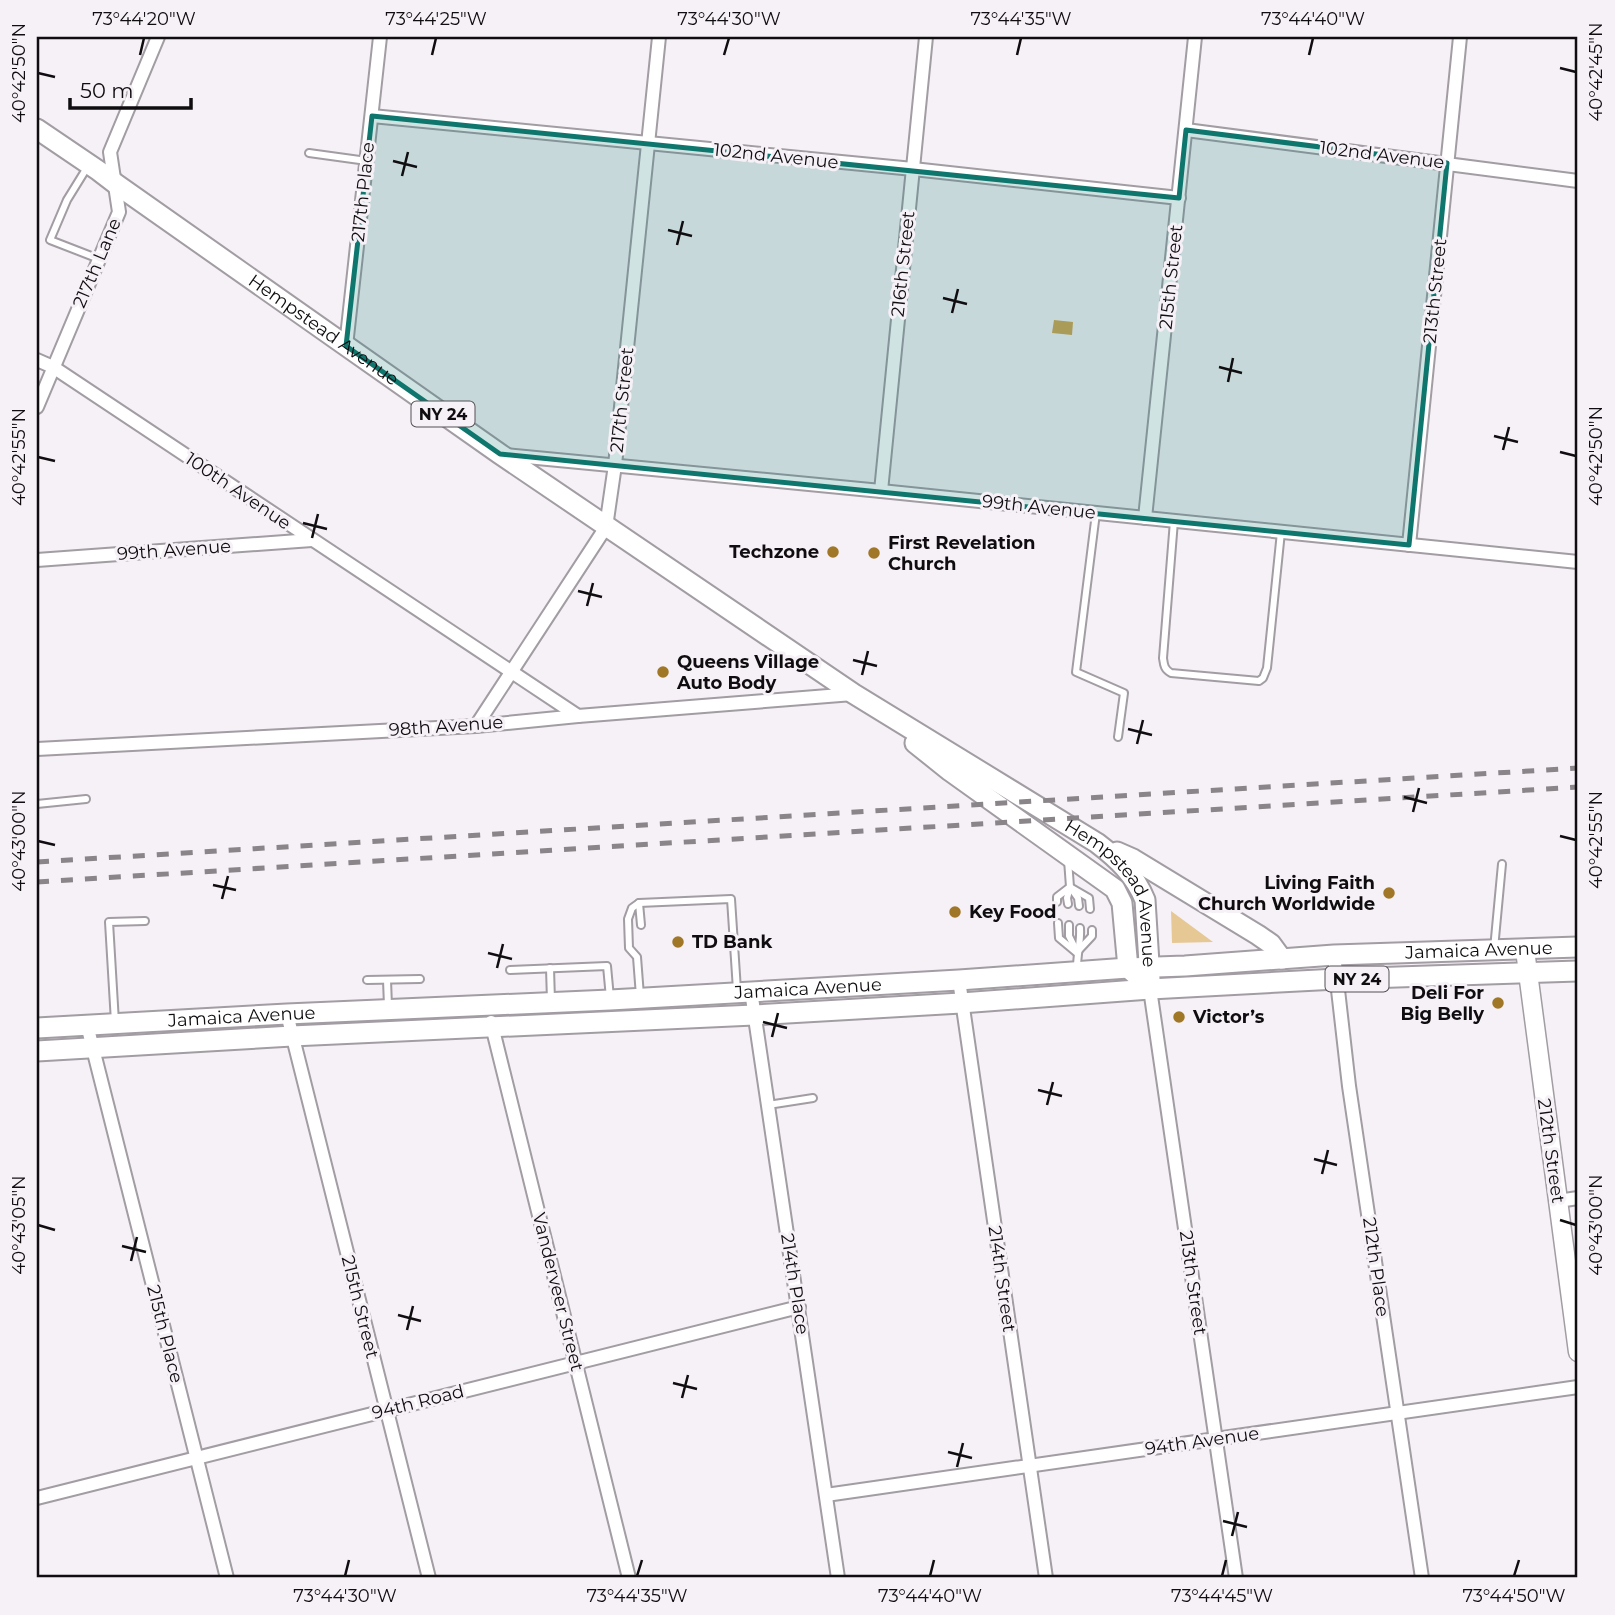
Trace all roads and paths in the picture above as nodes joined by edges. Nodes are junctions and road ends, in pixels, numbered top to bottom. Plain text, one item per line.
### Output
1 (158, 37) edge
2 (380, 37) edge
3 (659, 37) edge
4 (926, 37) edge
5 (1195, 37) edge
6 (1460, 37) edge
7 (372, 116) junction
8 (37, 129) edge
9 (1186, 130) junction
10 (649, 143) junction
11 (309, 153) dead end
12 (367, 161) junction
13 (1447, 163) junction
14 (90, 165) junction
15 (913, 169) junction
16 (1578, 180) edge
17 (116, 184) junction
18 (1179, 198) junction
19 (99, 259) junction
20 (346, 346) junction
21 (37, 360) edge
22 (53, 368) junction
23 (37, 407) edge
24 (500, 454) junction
25 (615, 465) junction
26 (881, 491) junction
27 (1096, 513) junction
28 (1145, 517) junction
29 (1174, 520) junction
30 (606, 527) junction
31 (1281, 532) junction
32 (312, 540) junction
33 (1409, 545) junction
34 (37, 560) edge
35 (1578, 562) edge
36 (512, 671) junction
37 (854, 694) junction
38 (578, 716) junction
39 (476, 726) junction
40 (1118, 737) dead end
41 (37, 749) edge
42 (86, 799) dead end
43 (37, 804) edge
44 (1097, 843) junction
45 (1068, 855) junction
46 (1502, 864) dead end
47 (1070, 887) junction
48 (1057, 902) dead end
49 (639, 903) junction
50 (1068, 904) dead end
51 (1079, 906) dead end
52 (1090, 909) dead end
53 (145, 920) dead end
54 (1058, 923) dead end
55 (641, 925) dead end
56 (1069, 925) dead end
57 (1080, 928) dead end
58 (1092, 930) dead end
59 (642, 947) dead end
60 (1578, 947) edge
61 (1525, 950) junction
62 (1494, 951) junction
63 (1334, 955) junction
64 (637, 957) junction
65 (1282, 959) junction
66 (1077, 962) junction
67 (1150, 967) junction
68 (550, 968) junction
69 (1128, 968) junction
70 (510, 970) dead end
71 (1578, 971) edge
72 (1528, 972) junction
73 (419, 979) dead end
74 (1337, 979) junction
75 (367, 980) dead end
76 (387, 980) junction
77 (959, 980) junction
78 (1150, 989) junction
79 (744, 991) junction
80 (640, 998) junction
81 (610, 1000) junction
82 (551, 1002) junction
83 (961, 1003) junction
84 (488, 1005) junction
85 (388, 1009) junction
86 (287, 1014) junction
87 (754, 1015) junction
88 (115, 1024) junction
89 (87, 1025) junction
90 (491, 1027) junction
91 (37, 1028) edge
92 (292, 1036) junction
93 (92, 1048) junction
94 (37, 1051) edge
95 (813, 1098) dead end
96 (768, 1105) junction
97 (1578, 1198) edge
98 (1558, 1201) junction
99 (799, 1307) junction
100 (1578, 1352) edge
101 (575, 1363) junction
102 (1578, 1387) edge
103 (386, 1410) junction
104 (1398, 1413) junction
105 (1216, 1439) junction
106 (196, 1458) junction
107 (1030, 1466) junction
108 (826, 1495) junction
109 (37, 1498) edge
110 (227, 1578) edge
111 (429, 1578) edge
112 (629, 1578) edge
113 (838, 1578) edge
114 (1046, 1578) edge
115 (1236, 1578) edge
116 (1422, 1578) edge

1 - 17 street, 217th Lane
2 - 7 street, 217th Place
3 - 10 street, 217th Street
4 - 15 street, 216th Street
5 - 9 street, 215th Street
6 - 13 street, 213th Street
7 - 10 street, 102nd Avenue
7 - 12 street, 217th Place
8 - 14 main road, Hempstead Avenue / NY 24
9 - 13 street, 102nd Avenue
9 - 18 street, 215th Street
10 - 15 street, 102nd Avenue
10 - 25 street, 217th Street
11 - 12 lane
12 - 20 street, 217th Place
13 - 16 street, 102nd Avenue
13 - 33 street, 213th Street
14 - 17 main road, Hempstead Avenue / NY 24
14 - 19 lane
15 - 18 street, 102nd Avenue
15 - 26 street, 216th Street
17 - 19 street, 217th Lane
17 - 20 main road, Hempstead Avenue / NY 24
18 - 28 street, 215th Street
19 - 22 street, 217th Lane
20 - 24 main road, Hempstead Avenue / NY 24
21 - 22 street, 100th Avenue
22 - 23 street, 217th Lane
22 - 32 street, 100th Avenue
24 - 25 street, 99th Avenue
24 - 30 main road, Hempstead Avenue / NY 24
25 - 26 street, 99th Avenue
25 - 30 street, 217th Street
26 - 27 street, 99th Avenue
27 - 28 street, 99th Avenue
27 - 40 lane
28 - 29 street, 99th Avenue
29 - 31 street, 99th Avenue
29 - 31 lane
30 - 36 street, 217th Street
30 - 37 main road, Hempstead Avenue / NY 24
31 - 33 street, 99th Avenue
32 - 34 street, 99th Avenue
32 - 36 street, 100th Avenue
33 - 35 street, 99th Avenue
36 - 38 street, 100th Avenue
36 - 39 street, 217th Street
37 - 38 street, 98th Avenue
37 - 44 main road, Hempstead Avenue / NY 24
37 - 45 main road, Hempstead Avenue / NY 24
38 - 39 street, 98th Avenue
39 - 41 street, 98th Avenue
42 - 43 lane
44 - 65 main road, NY 24
44 - 67 main road, Hempstead Avenue
45 - 47 lane
45 - 69 main road, Hempstead Avenue / NY 24
46 - 62 lane
47 - 48 lane
47 - 50 lane
47 - 51 lane
47 - 52 lane
49 - 55 lane
49 - 64 lane
49 - 79 lane
53 - 88 lane
54 - 66 lane
56 - 66 lane
57 - 66 lane
58 - 66 lane
59 - 64 lane
60 - 61 main road, Jamaica Avenue / NY 24
61 - 62 main road, Jamaica Avenue / NY 24
61 - 72 main road, 212th Street
62 - 63 main road, Jamaica Avenue / NY 24
63 - 65 main road, Jamaica Avenue
63 - 74 street, 212th Place
64 - 80 lane
65 - 67 main road, Jamaica Avenue
66 - 69 main road, Jamaica Avenue
66 - 77 main road, Jamaica Avenue
67 - 69 main road, Jamaica Avenue
67 - 78 main road, Hempstead Avenue
68 - 70 lane
68 - 81 lane
68 - 82 lane
69 - 78 main road, Hempstead Avenue
71 - 72 main road, Jamaica Avenue
72 - 74 main road, Jamaica Avenue / NY 24
72 - 98 main road, 212th Street
73 - 76 lane
74 - 78 main road, Jamaica Avenue / NY 24
74 - 104 street, 212th Place
75 - 76 lane
76 - 85 lane
77 - 79 main road, Jamaica Avenue
77 - 83 street, 214th Street
78 - 83 main road, Jamaica Avenue
78 - 105 street, 213th Street
79 - 80 main road, Jamaica Avenue
79 - 87 street, 214th Place
80 - 81 main road, Jamaica Avenue
81 - 82 main road, Jamaica Avenue
82 - 84 main road, Jamaica Avenue
83 - 87 main road, Jamaica Avenue
83 - 107 street, 214th Street
84 - 85 main road, Jamaica Avenue
84 - 90 street, Vanderveer Street
85 - 86 main road, Jamaica Avenue
86 - 88 main road, Jamaica Avenue
86 - 92 street, 215th Street
87 - 90 main road, Jamaica Avenue
87 - 96 street, 214th Place
88 - 89 main road, Jamaica Avenue
89 - 91 main road, Jamaica Avenue
89 - 93 street, 215th Place
90 - 92 main road, Jamaica Avenue
90 - 101 street, Vanderveer Street
92 - 93 main road, Jamaica Avenue
92 - 103 street, 215th Street
93 - 94 main road, Jamaica Avenue
93 - 106 street, 215th Place
95 - 96 lane
96 - 99 street, 214th Place
97 - 98 street
98 - 100 main road, 212th Street
99 - 101 street, 94th Road
99 - 108 street, 214th Place
101 - 103 street, 94th Road
101 - 112 street, Vanderveer Street
102 - 104 street, 94th Avenue
103 - 106 street, 94th Road
103 - 111 street, 215th Street
104 - 105 street, 94th Avenue
104 - 116 street, 212th Place
105 - 107 street, 94th Avenue
105 - 115 street, 213th Street
106 - 109 street, 94th Road
106 - 110 street, 215th Place
107 - 108 street, 94th Avenue
107 - 114 street, 214th Street
108 - 113 street, 214th Place

